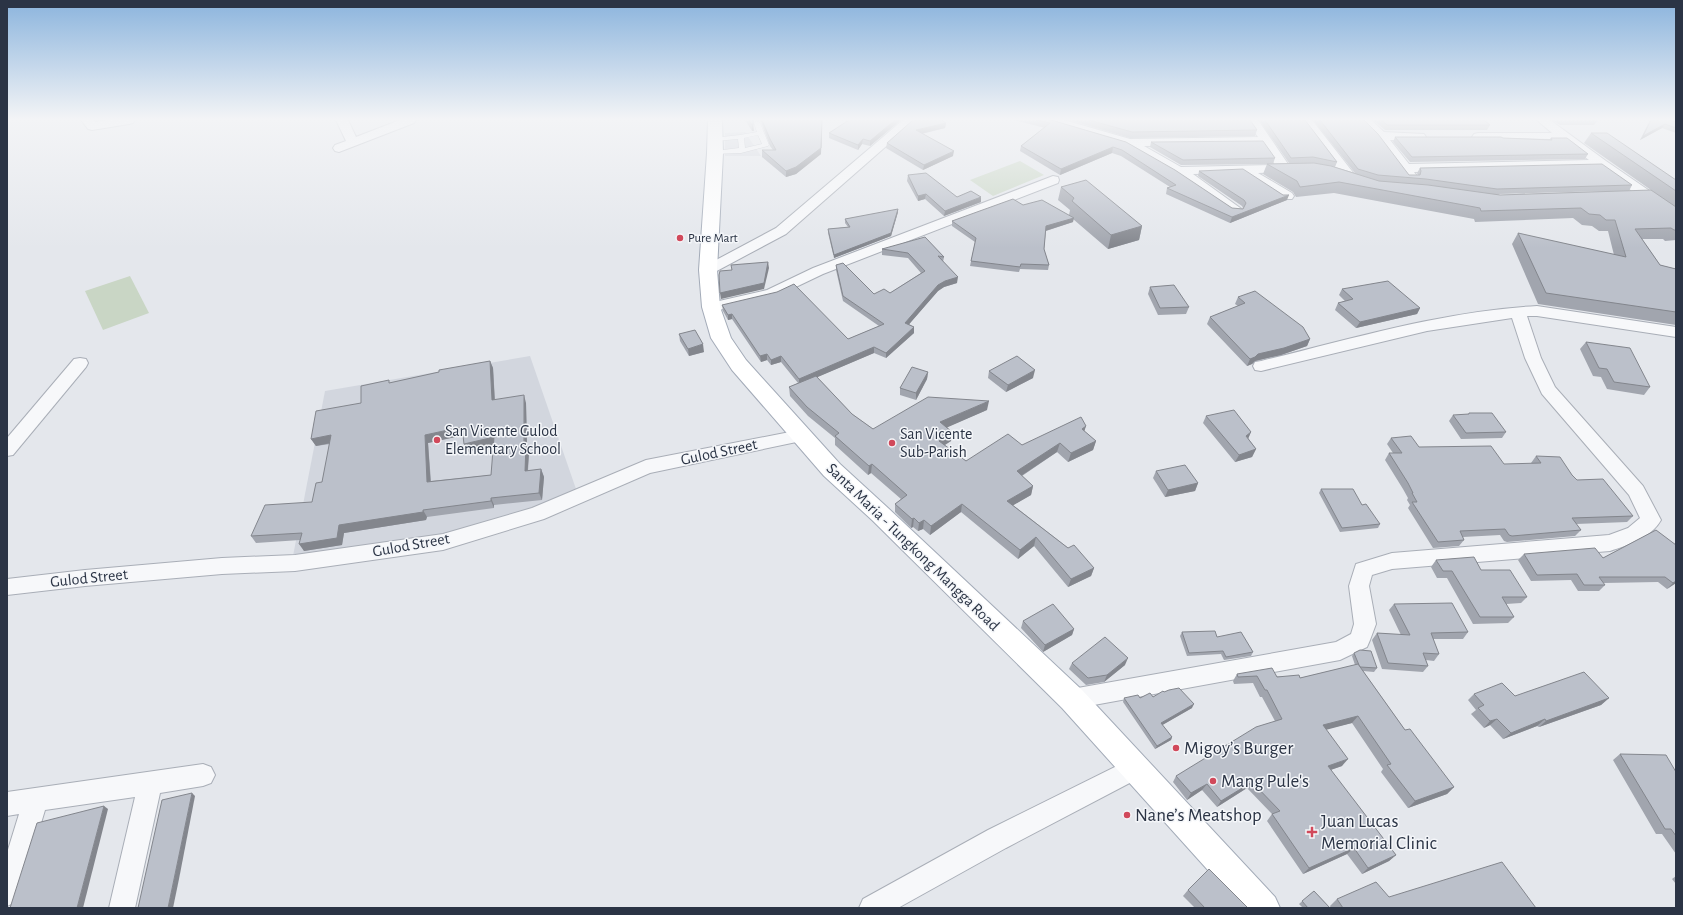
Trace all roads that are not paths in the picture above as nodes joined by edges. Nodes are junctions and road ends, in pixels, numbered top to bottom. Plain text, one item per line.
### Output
1 (714, 163) edge
2 (860, 163) edge
3 (1164, 163) edge
4 (1280, 163) edge
5 (1342, 163) edge
6 (1400, 163) edge
7 (1602, 164) joint
8 (1284, 168) junction
9 (1304, 168) edge
10 (1404, 168) junction
11 (1244, 170) junction
12 (1179, 171) junction
13 (1330, 172) edge
14 (1054, 180) dead end
15 (1418, 185) edge
16 (1645, 195) junction
17 (1287, 196) edge
18 (1629, 196) edge
19 (1236, 210) edge
20 (1676, 215) edge
21 (708, 270) junction
22 (711, 307) junction
23 (1518, 312) junction
24 (1676, 332) edge
25 (80, 363) dead end
26 (1261, 366) dead end
27 (800, 436) junction
28 (7, 450) edge
29 (7, 587) edge
30 (1072, 699) junction
31 (1135, 768) junction
32 (203, 775) dead end
33 (150, 784) junction
34 (36, 800) junction
35 (7, 804) edge
36 (7, 893) edge
37 (122, 908) edge
38 (872, 908) edge
39 (1264, 908) edge

1 - 21 main road, Santa Maria - Tungkong Mangga Road
2 - 21 street
3 - 12 street
4 - 8 street
5 - 13 street
6 - 10 street
7 - 10 street
7 - 16 street
8 - 9 street
8 - 11 street
10 - 15 street
11 - 12 street
11 - 17 street
12 - 19 street
14 - 22 street
16 - 18 street
16 - 20 street
21 - 22 main road, Santa Maria - Tungkong Mangga Road
22 - 27 main road, Santa Maria - Tungkong Mangga Road
23 - 24 street
23 - 26 street
23 - 30 street
25 - 28 street
27 - 29 street, Gulod Street
27 - 30 main road, Santa Maria - Tungkong Mangga Road
30 - 31 main road, Santa Maria - Tungkong Mangga Road
31 - 38 street
31 - 39 main road, Santa Maria - Tungkong Mangga Road
32 - 33 street
33 - 34 street
33 - 37 street
34 - 35 street
34 - 36 street

